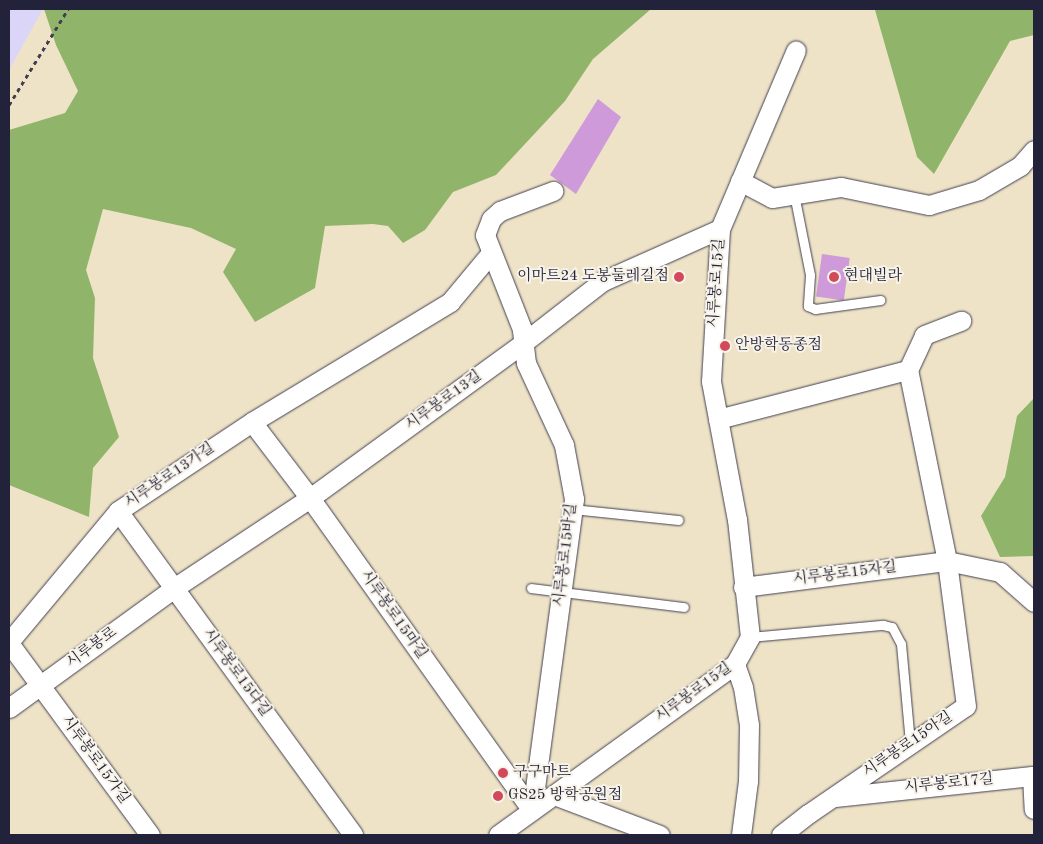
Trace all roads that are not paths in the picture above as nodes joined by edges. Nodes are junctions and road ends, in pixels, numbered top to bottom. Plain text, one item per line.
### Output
1 (796, 50) dead end
2 (1034, 150) edge
3 (740, 181) junction
4 (554, 191) dead end
5 (794, 194) junction
6 (720, 229) junction
7 (491, 253) junction
8 (880, 300) dead end
9 (961, 321) dead end
10 (523, 343) junction
11 (908, 370) junction
12 (718, 419) junction
13 (252, 422) junction
14 (310, 498) junction
15 (572, 509) junction
16 (118, 511) junction
17 (678, 520) dead end
18 (947, 561) junction
19 (743, 587) junction
20 (174, 588) junction
21 (531, 588) dead end
22 (562, 592) junction
23 (1034, 602) edge
24 (684, 607) dead end
25 (750, 637) junction
26 (9, 642) edge
27 (736, 664) junction
28 (40, 686) junction
29 (9, 708) edge
30 (910, 743) junction
31 (554, 795) junction
32 (834, 797) junction
33 (1034, 809) edge
34 (532, 810) junction
35 (150, 835) edge
36 (353, 835) edge
37 (498, 835) edge
38 (656, 835) edge
39 (741, 835) edge
40 (781, 835) edge

1 - 3 street, 시루봉로15길
2 - 5 street
3 - 5 street
3 - 6 street, 시루봉로15길
4 - 7 street, 시루봉로15바길
5 - 8 lane
6 - 10 street, 시루봉로13길
6 - 12 street, 시루봉로15길
7 - 10 street, 시루봉로15바길
7 - 13 street, 시루봉로13가길
9 - 11 street
10 - 14 street, 시루봉로13길
10 - 15 street, 시루봉로15바길
11 - 12 street
11 - 18 street
12 - 19 street, 시루봉로15길
13 - 14 street, 시루봉로15마길
13 - 16 street, 시루봉로13가길
14 - 20 street, 시루봉로13길
14 - 34 street, 시루봉로15마길
15 - 17 lane
15 - 22 street, 시루봉로15바길
16 - 20 street, 시루봉로15다길
16 - 26 street, 시루봉로13가길
18 - 19 street, 시루봉로15자길
18 - 23 street, 시루봉로15자길
18 - 30 street, 시루봉로15아길
19 - 25 street, 시루봉로15길
20 - 28 street, 시루봉로
20 - 36 street, 시루봉로15다길
21 - 22 lane
22 - 24 lane
22 - 34 street, 시루봉로15바길
25 - 27 street, 시루봉로15길
25 - 30 lane
26 - 28 street, 시루봉로13가길
27 - 31 street, 시루봉로15길
27 - 39 street
28 - 29 street, 시루봉로
28 - 35 street, 시루봉로15가길
30 - 32 street, 시루봉로15아길
31 - 34 street, 시루봉로15길
31 - 38 street
32 - 33 street, 시루봉로17길
32 - 40 street, 시루봉로15아길
34 - 37 street, 시루봉로15길

